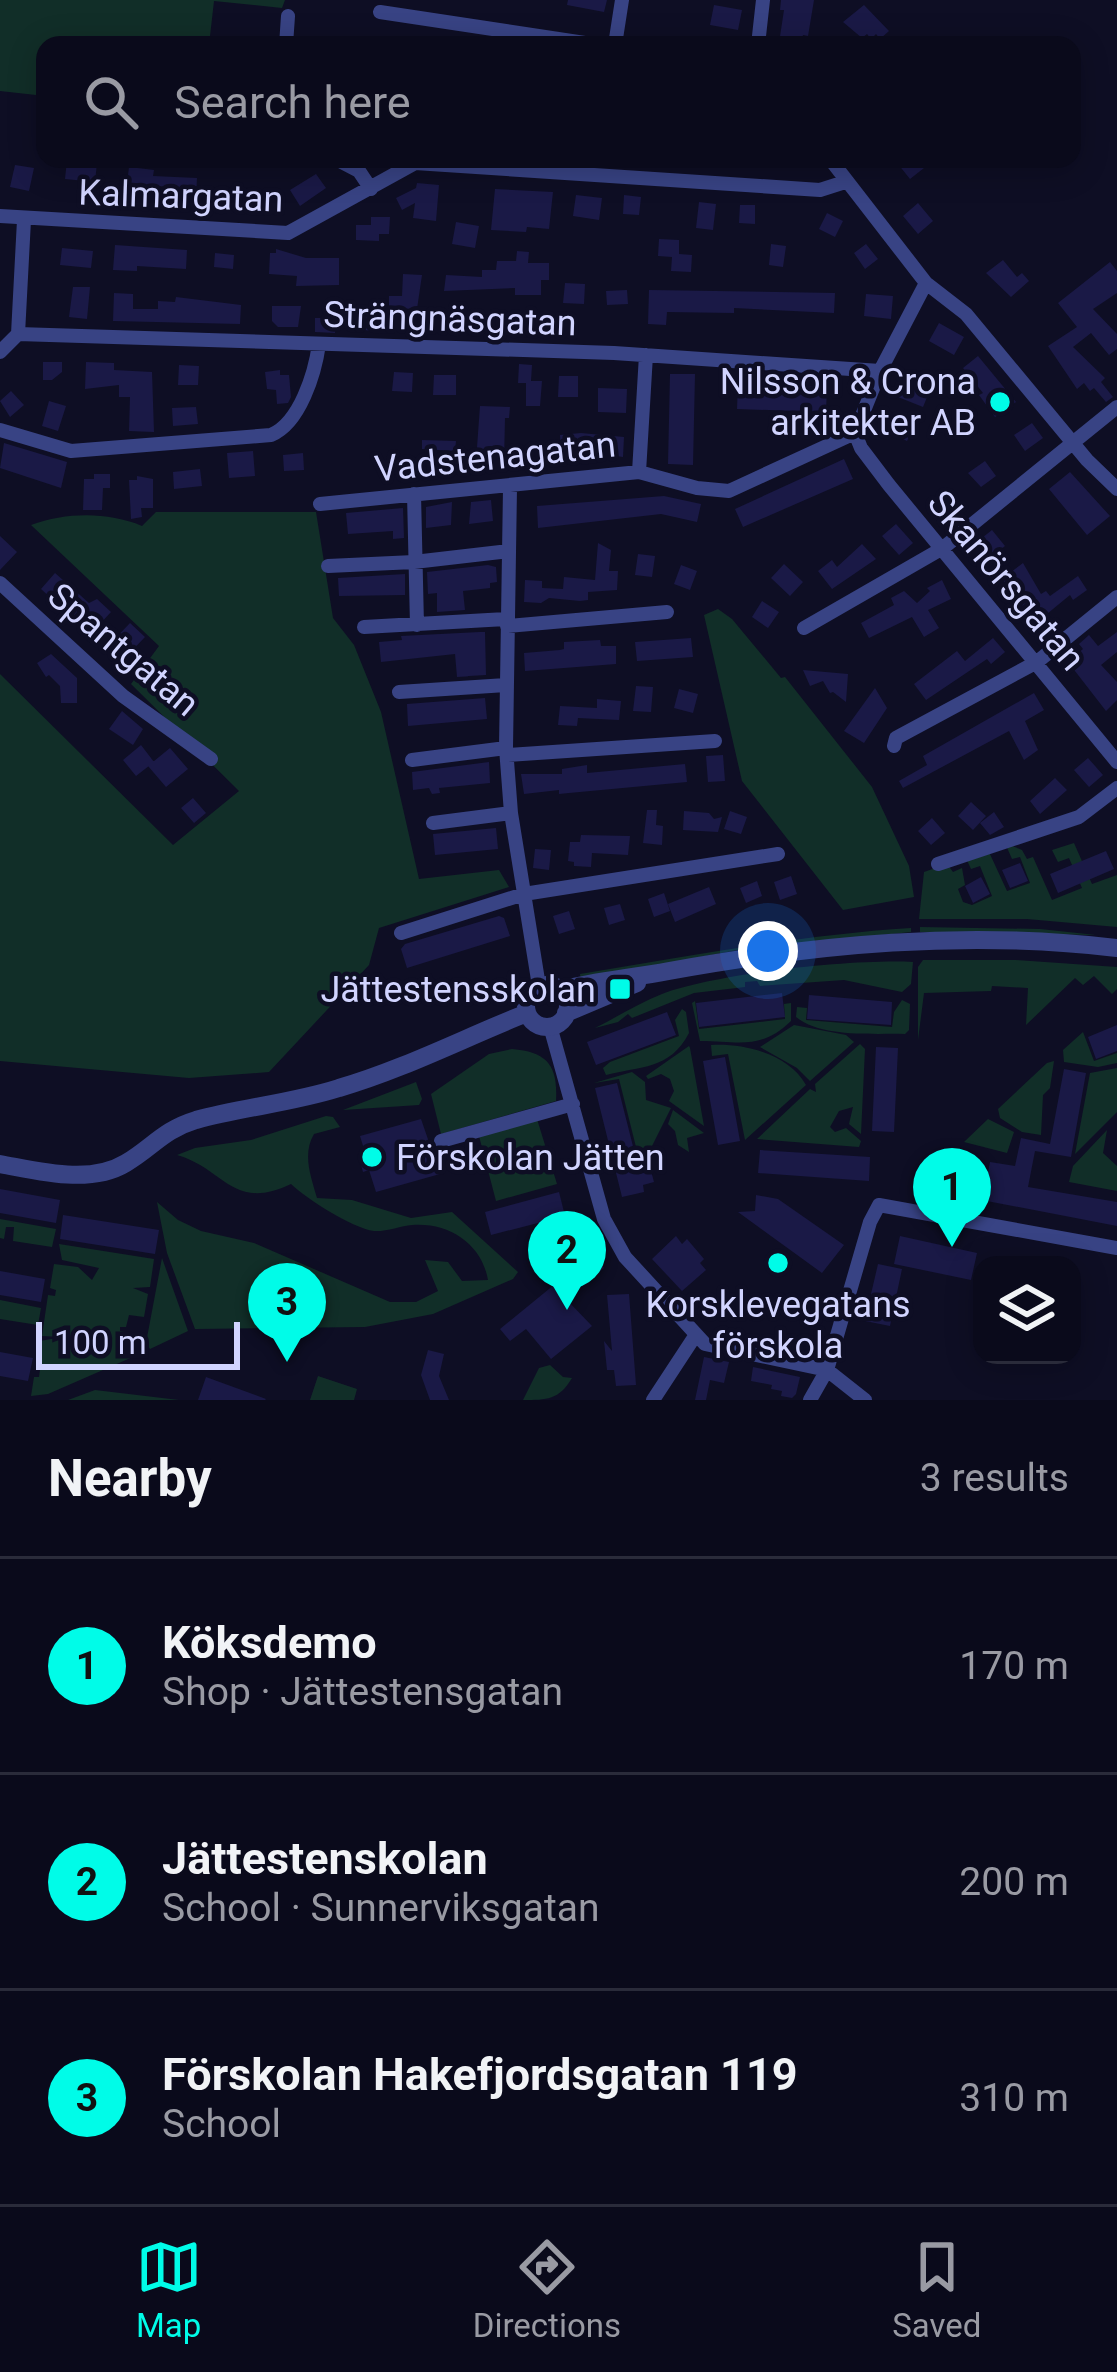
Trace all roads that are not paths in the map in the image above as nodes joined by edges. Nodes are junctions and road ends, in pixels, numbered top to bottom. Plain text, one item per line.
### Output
1 (622, 0) edge
2 (763, 0) edge
3 (380, 12) dead end
4 (288, 16) dead end
5 (287, 36) edge
6 (539, 36) edge
7 (616, 36) edge
8 (759, 36) edge
9 (352, 168) edge
10 (407, 168) edge
11 (487, 168) edge
12 (603, 168) edge
13 (836, 168) edge
14 (603, 176) junction
15 (845, 182) junction
16 (371, 189) junction
17 (0, 216) edge
18 (24, 220) junction
19 (926, 283) junction
20 (18, 334) junction
21 (319, 344) junction
22 (0, 352) edge
23 (646, 356) junction
24 (880, 371) junction
25 (1117, 407) edge
26 (0, 430) edge
27 (855, 434) junction
28 (1073, 443) junction
29 (639, 472) junction
30 (510, 488) junction
31 (1117, 489) edge
32 (414, 494) junction
33 (320, 504) dead end
34 (943, 548) junction
35 (508, 550) junction
36 (414, 562) junction
37 (328, 566) dead end
38 (0, 583) edge
39 (1117, 597) edge
40 (667, 612) dead end
41 (507, 623) junction
42 (417, 625) junction
43 (364, 627) dead end
44 (804, 628) dead end
45 (1037, 662) junction
46 (506, 685) junction
47 (399, 692) dead end
48 (715, 741) dead end
49 (894, 746) dead end
50 (507, 751) junction
51 (212, 759) dead end
52 (412, 760) dead end
53 (1117, 762) edge
54 (1117, 788) edge
55 (511, 813) junction
56 (433, 823) dead end
57 (778, 854) dead end
58 (938, 864) dead end
59 (524, 894) junction
60 (401, 933) dead end
61 (1117, 948) edge
62 (669, 971) junction
63 (549, 988) junction
64 (566, 1012) junction
65 (527, 1013) junction
66 (550, 1026) junction
67 (573, 1104) junction
68 (441, 1142) dead end
69 (0, 1164) edge
70 (1117, 1248) edge
71 (694, 1336) junction
72 (827, 1370) junction
73 (653, 1400) edge
74 (809, 1400) edge
75 (866, 1400) edge

1 - 7 street
2 - 8 street
3 - 6 street
4 - 5 street
9 - 16 street
10 - 16 street, Kalmargatan
11 - 14 street, Kalmargatan
12 - 14 street
13 - 15 street
14 - 15 street, Kalmargatan
15 - 19 street
16 - 18 street, Kalmargatan
17 - 18 street, Kalmargatan
18 - 20 street
19 - 24 street
19 - 28 street
20 - 21 street, Strängnäsgatan
20 - 22 street
21 - 23 street, Strängnäsgatan
21 - 26 street
23 - 24 street, Strängnäsgatan
23 - 29 street
24 - 27 street
25 - 28 street
27 - 29 street, Vadstenagatan
27 - 34 street, Skanörsgatan
28 - 31 street
28 - 34 street
29 - 30 street, Vadstenagatan
30 - 32 street, Vadstenagatan
30 - 35 street
32 - 33 street, Vadstenagatan
32 - 36 street
34 - 44 street
34 - 45 street, Skanörsgatan
35 - 36 street
35 - 41 street
36 - 37 street
36 - 42 street
38 - 51 street, Spantgatan
39 - 45 street
40 - 41 street
41 - 42 street
41 - 46 street
42 - 43 street
45 - 49 street
45 - 53 street, Skanörsgatan
46 - 47 street
46 - 50 street
48 - 50 street
50 - 52 street
50 - 55 street
54 - 58 street
55 - 56 street
55 - 59 street
57 - 59 street
59 - 60 street
59 - 63 street
61 - 62 street
62 - 63 street
62 - 64 street
63 - 64 street
63 - 65 street
64 - 66 street
65 - 66 street
65 - 69 street
66 - 67 street
67 - 68 street
67 - 71 street
70 - 72 street
71 - 72 street
71 - 73 street
72 - 74 street
72 - 75 street

